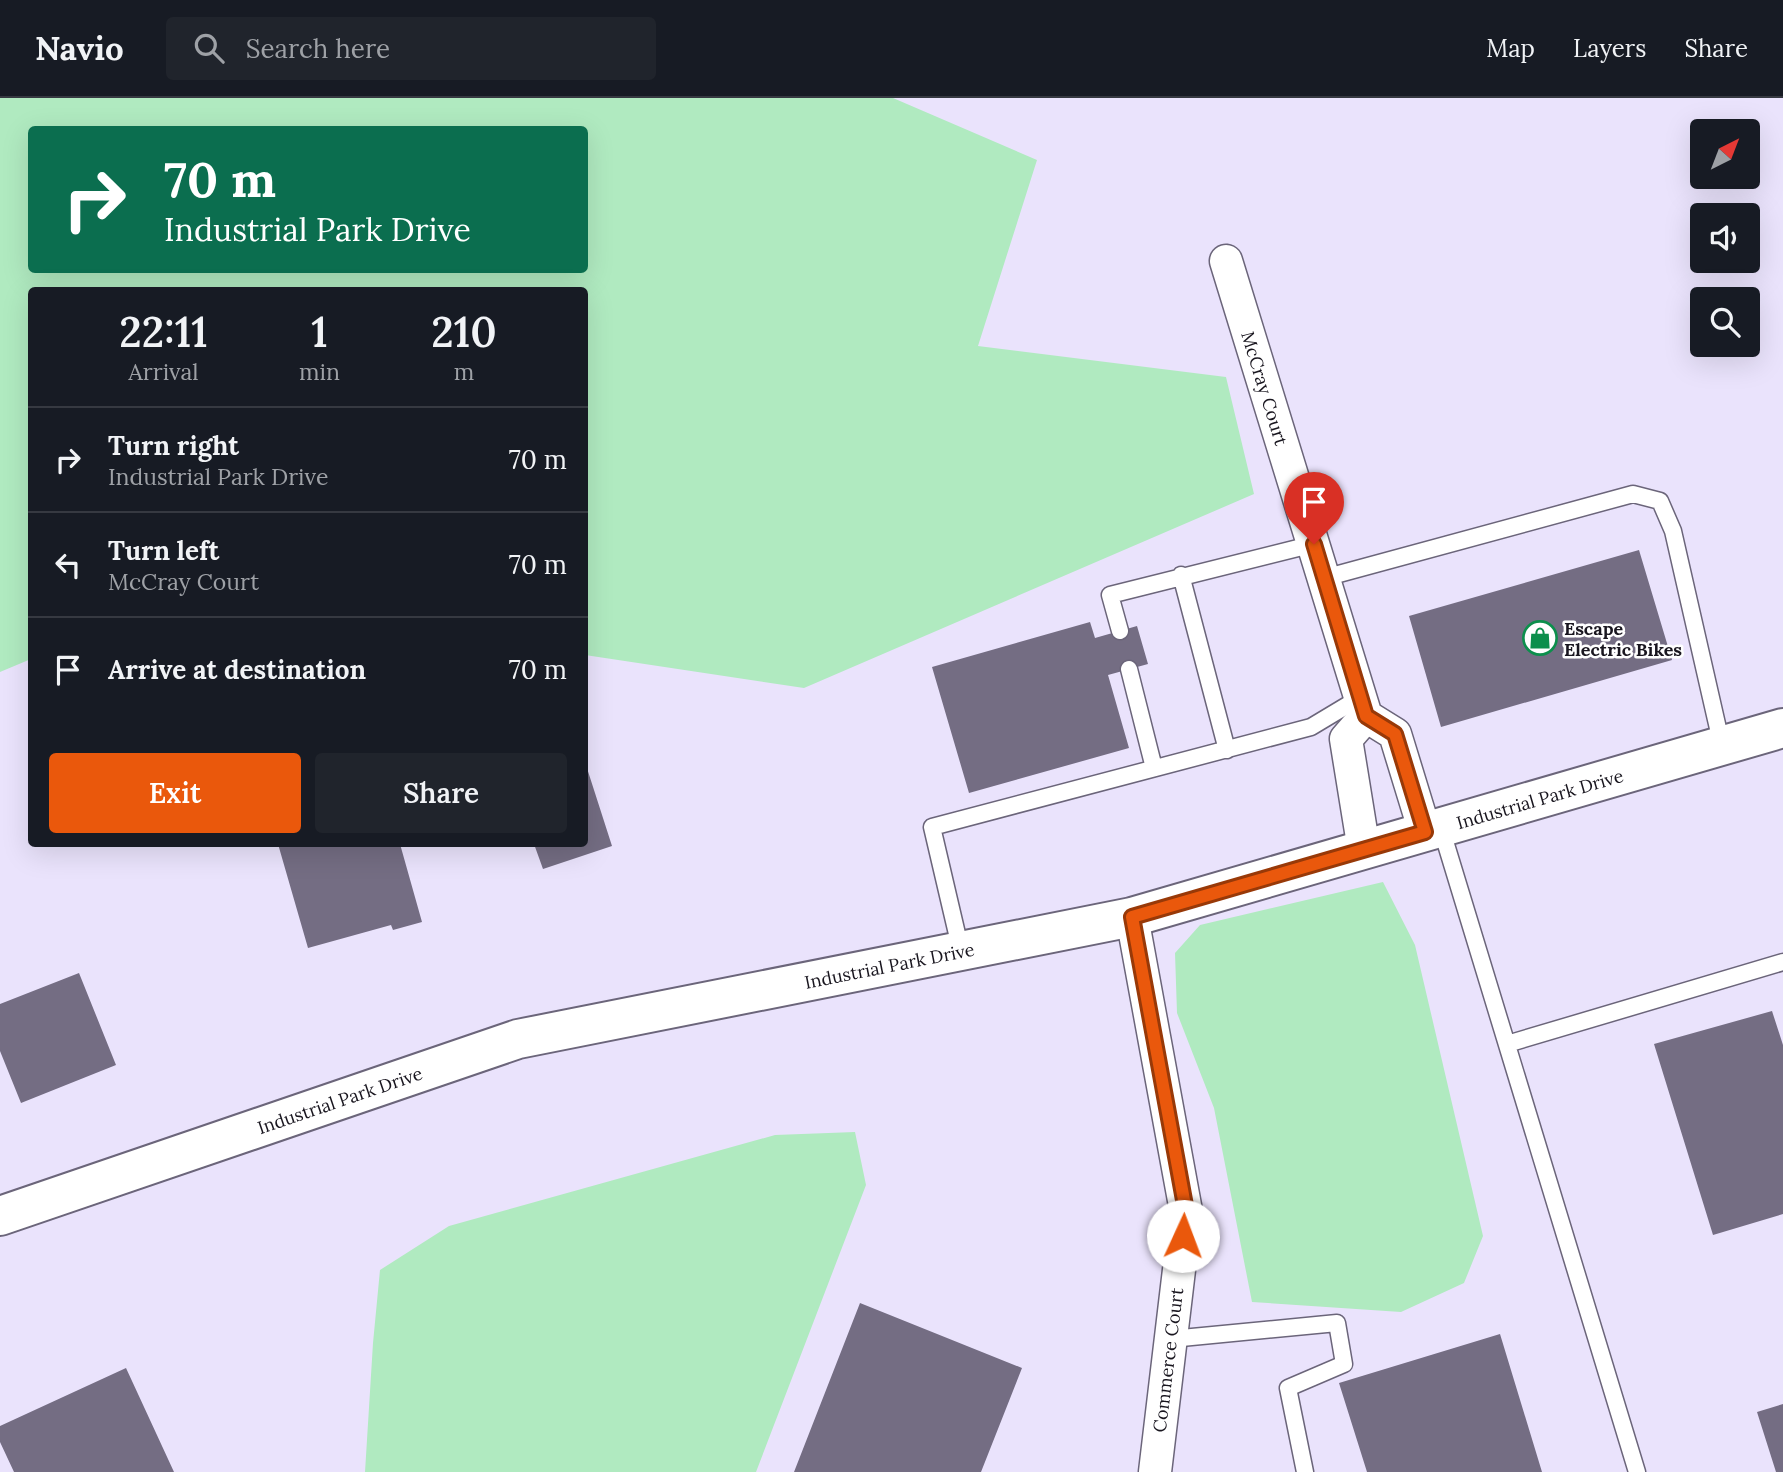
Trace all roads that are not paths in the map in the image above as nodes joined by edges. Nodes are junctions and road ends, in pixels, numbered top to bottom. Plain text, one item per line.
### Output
1 (1226, 261) dead end
2 (1314, 544) junction
3 (1181, 575) junction
4 (1324, 578) junction
5 (1120, 631) dead end
6 (1129, 669) dead end
7 (1364, 706) junction
8 (1783, 728) edge
9 (1722, 746) junction
10 (1227, 750) junction
11 (1154, 768) junction
12 (1433, 830) junction
13 (1364, 850) junction
14 (1132, 917) junction
15 (961, 951) junction
16 (1783, 962) edge
17 (1507, 1044) junction
18 (0, 1216) edge
19 (1171, 1339) junction
20 (1155, 1472) edge
21 (1306, 1472) edge
22 (1637, 1472) edge

1 - 2 street, McCray Court
2 - 3 lane
2 - 4 street, McCray Court
3 - 5 lane
3 - 10 lane
4 - 7 street, McCray Court
4 - 9 lane
6 - 11 lane
7 - 10 lane
7 - 12 street
7 - 13 street
8 - 9 street, Industrial Park Drive
9 - 12 street, Industrial Park Drive
10 - 11 lane
11 - 15 lane
12 - 13 street, Industrial Park Drive
12 - 17 lane
13 - 14 street, Industrial Park Drive
14 - 15 street, Industrial Park Drive
14 - 19 street, Commerce Court
15 - 18 street, Industrial Park Drive
16 - 17 lane
17 - 22 lane
19 - 20 street, Commerce Court
19 - 21 lane

